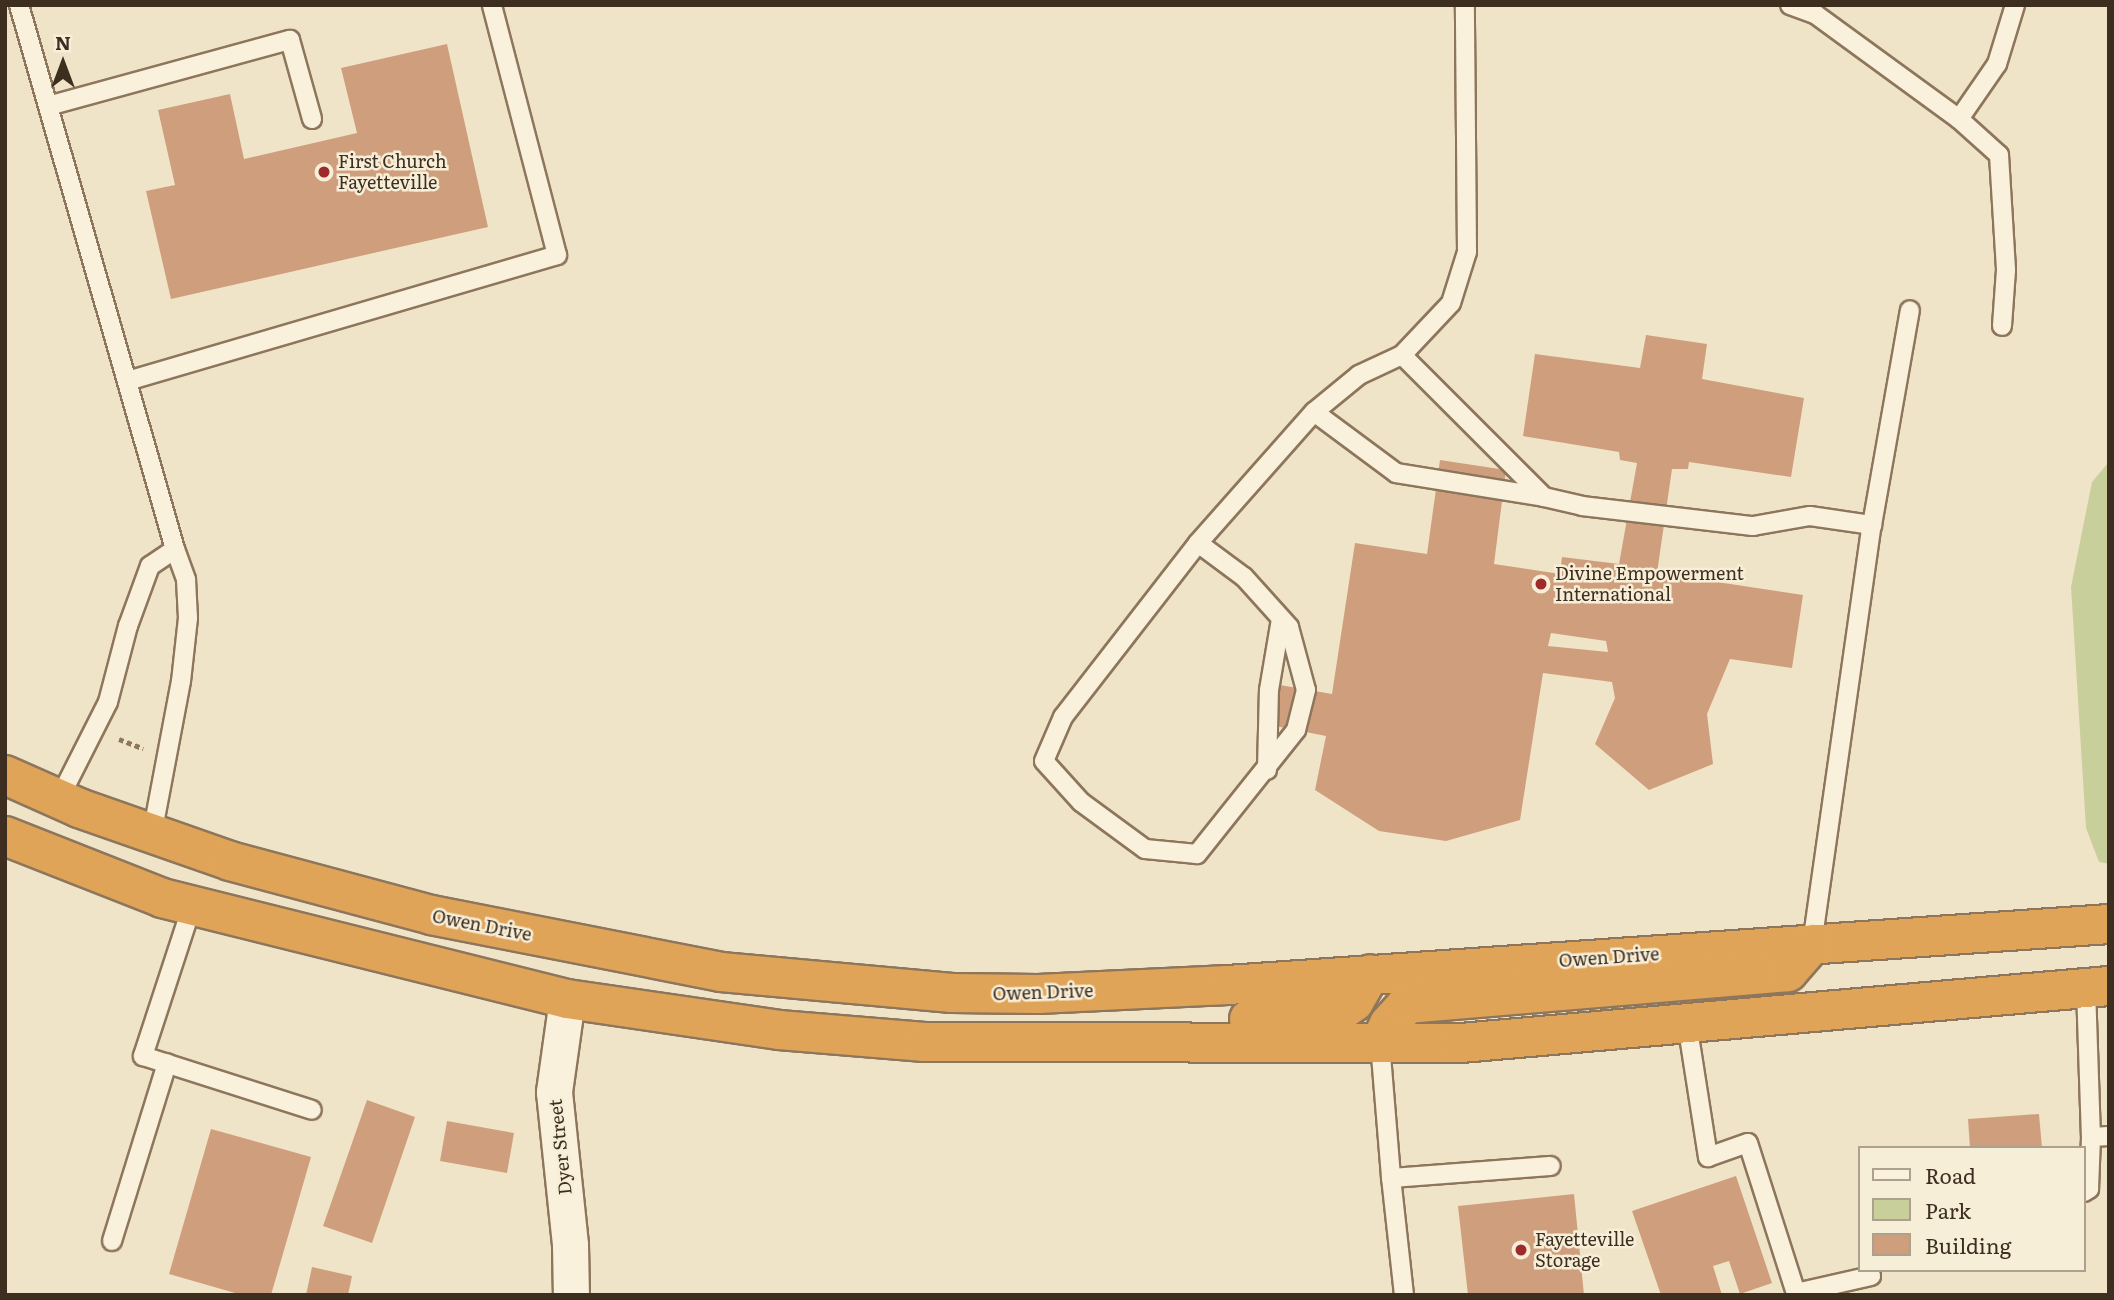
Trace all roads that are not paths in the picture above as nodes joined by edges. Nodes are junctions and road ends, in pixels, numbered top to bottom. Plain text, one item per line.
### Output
1 (19, 5) edge
2 (492, 5) edge
3 (1465, 5) edge
4 (1790, 5) edge
5 (2015, 5) edge
6 (48, 106) junction
7 (312, 119) dead end
8 (1959, 119) junction
9 (1910, 310) dead end
10 (2003, 326) dead end
11 (1402, 355) junction
12 (127, 381) junction
13 (1314, 412) junction
14 (1544, 497) junction
15 (1872, 524) junction
16 (1198, 542) junction
17 (175, 549) junction
18 (1281, 619) junction
19 (1267, 769) junction
20 (5, 775) edge
21 (59, 799) junction
22 (152, 834) junction
23 (5, 836) edge
24 (192, 906) junction
25 (2109, 924) edge
26 (1812, 944) junction
27 (1370, 974) junction
28 (2097, 987) edge
29 (567, 999) junction
30 (1687, 1023) junction
31 (980, 1043) junction
32 (1380, 1043) junction
33 (167, 1063) junction
34 (312, 1110) dead end
35 (2100, 1136) edge
36 (1551, 1166) dead end
37 (1391, 1178) junction
38 (2086, 1191) edge
39 (111, 1241) dead end
40 (1871, 1276) dead end
41 (571, 1295) edge
42 (1404, 1295) edge

1 - 6 lane
2 - 12 lane
3 - 11 lane
4 - 8 lane
5 - 8 lane
6 - 7 lane
6 - 12 lane
8 - 10 lane
9 - 15 lane
11 - 13 lane
11 - 14 lane
12 - 17 lane
13 - 14 lane
13 - 16 lane
14 - 15 lane
15 - 26 lane
16 - 18 lane
16 - 19 lane
17 - 21 lane
17 - 22 lane
18 - 19 lane
18 - 19 lane
20 - 21 highway, Owen Drive
21 - 22 highway, Owen Drive
22 - 27 highway, Owen Drive
23 - 24 highway
24 - 29 highway
24 - 33 lane
25 - 26 highway, Owen Drive
26 - 27 highway, Owen Drive
26 - 32 highway
27 - 31 highway
28 - 30 highway
28 - 35 lane
29 - 31 highway
29 - 41 street, Dyer Street
30 - 32 highway
30 - 40 lane
31 - 32 highway
32 - 37 lane
33 - 34 lane
33 - 39 lane
35 - 38 lane
36 - 37 lane
37 - 42 lane

